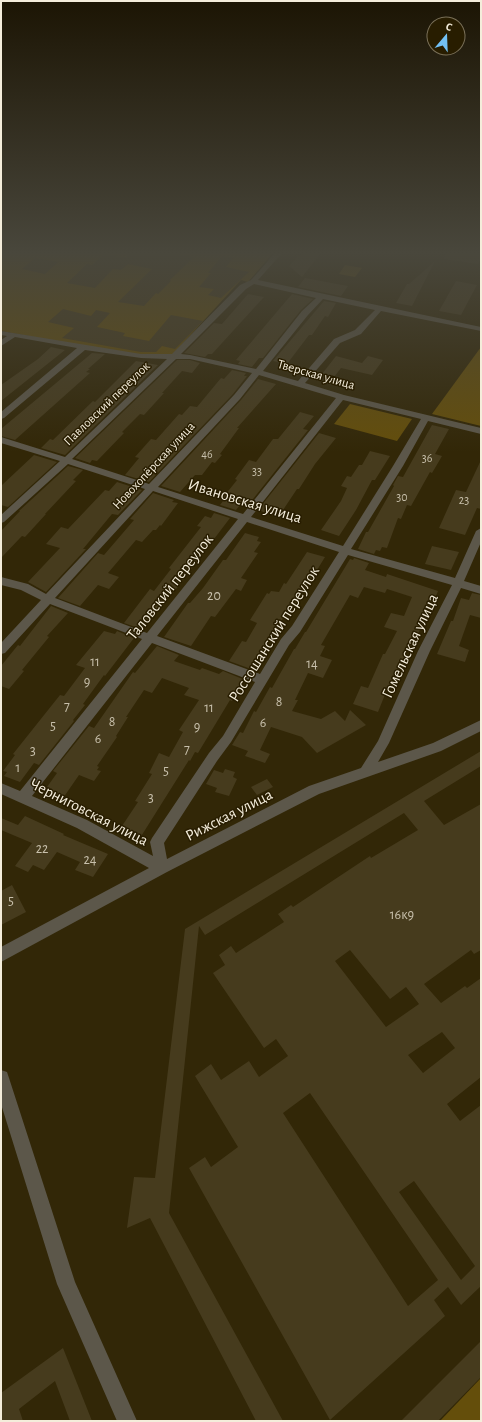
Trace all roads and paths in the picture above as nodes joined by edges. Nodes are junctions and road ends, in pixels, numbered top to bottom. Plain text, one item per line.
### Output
1 (212, 319) edge
2 (300, 319) edge
3 (370, 319) edge
4 (435, 319) edge
5 (481, 329) edge
6 (1, 333) edge
7 (14, 335) junction
8 (1, 344) edge
9 (83, 347) junction
10 (176, 357) junction
11 (256, 372) junction
12 (300, 384) junction
13 (341, 397) junction
14 (1, 416) edge
15 (426, 417) junction
16 (481, 431) edge
17 (1, 440) edge
18 (67, 460) junction
19 (152, 488) junction
20 (246, 518) junction
21 (1, 520) edge
22 (481, 531) edge
23 (345, 550) junction
24 (1, 581) edge
25 (458, 583) junction
26 (481, 590) edge
27 (47, 599) junction
28 (150, 637) junction
29 (1, 650) edge
30 (262, 680) junction
31 (481, 725) edge
32 (365, 773) junction
33 (1, 788) edge
34 (23, 798) junction
35 (162, 868) junction
36 (1, 955) edge
37 (1, 1078) edge
38 (127, 1421) edge

1 - 10 street, Павловский переулок
2 - 11 street, Новохопёрская улица
3 - 12 street
4 - 5 street
6 - 7 street, Тверская улица
7 - 8 street
7 - 9 street, Тверская улица
9 - 10 street, Тверская улица
9 - 14 street
10 - 11 street, Тверская улица
10 - 18 street, Павловский переулок
11 - 12 street, Тверская улица
11 - 19 street, Новохопёрская улица
12 - 13 street, Тверская улица
13 - 15 street, Тверская улица
13 - 20 street, Таловский переулок
15 - 16 street, Тверская улица
15 - 23 street, Россошанский переулок
17 - 18 street, Ивановская улица
18 - 19 street, Ивановская улица
18 - 21 street, Павловский переулок
19 - 20 street, Ивановская улица
19 - 27 street, Новохопёрская улица
20 - 23 street, Ивановская улица
20 - 28 street, Таловский переулок
22 - 25 street, Гомельская улица
23 - 25 street, Ивановская улица
23 - 30 street, Россошанский переулок
24 - 27 street
25 - 26 street, Ивановская улица
25 - 32 street, Гомельская улица
27 - 28 street
27 - 29 street, Новохопёрская улица
28 - 30 street
28 - 34 street, Таловский переулок
30 - 35 street, Россошанский переулок
31 - 32 street, Рижская улица
32 - 35 street, Рижская улица
33 - 34 street, Черниговская улица
34 - 35 street, Черниговская улица
35 - 36 street, Рижская улица
37 - 38 street

